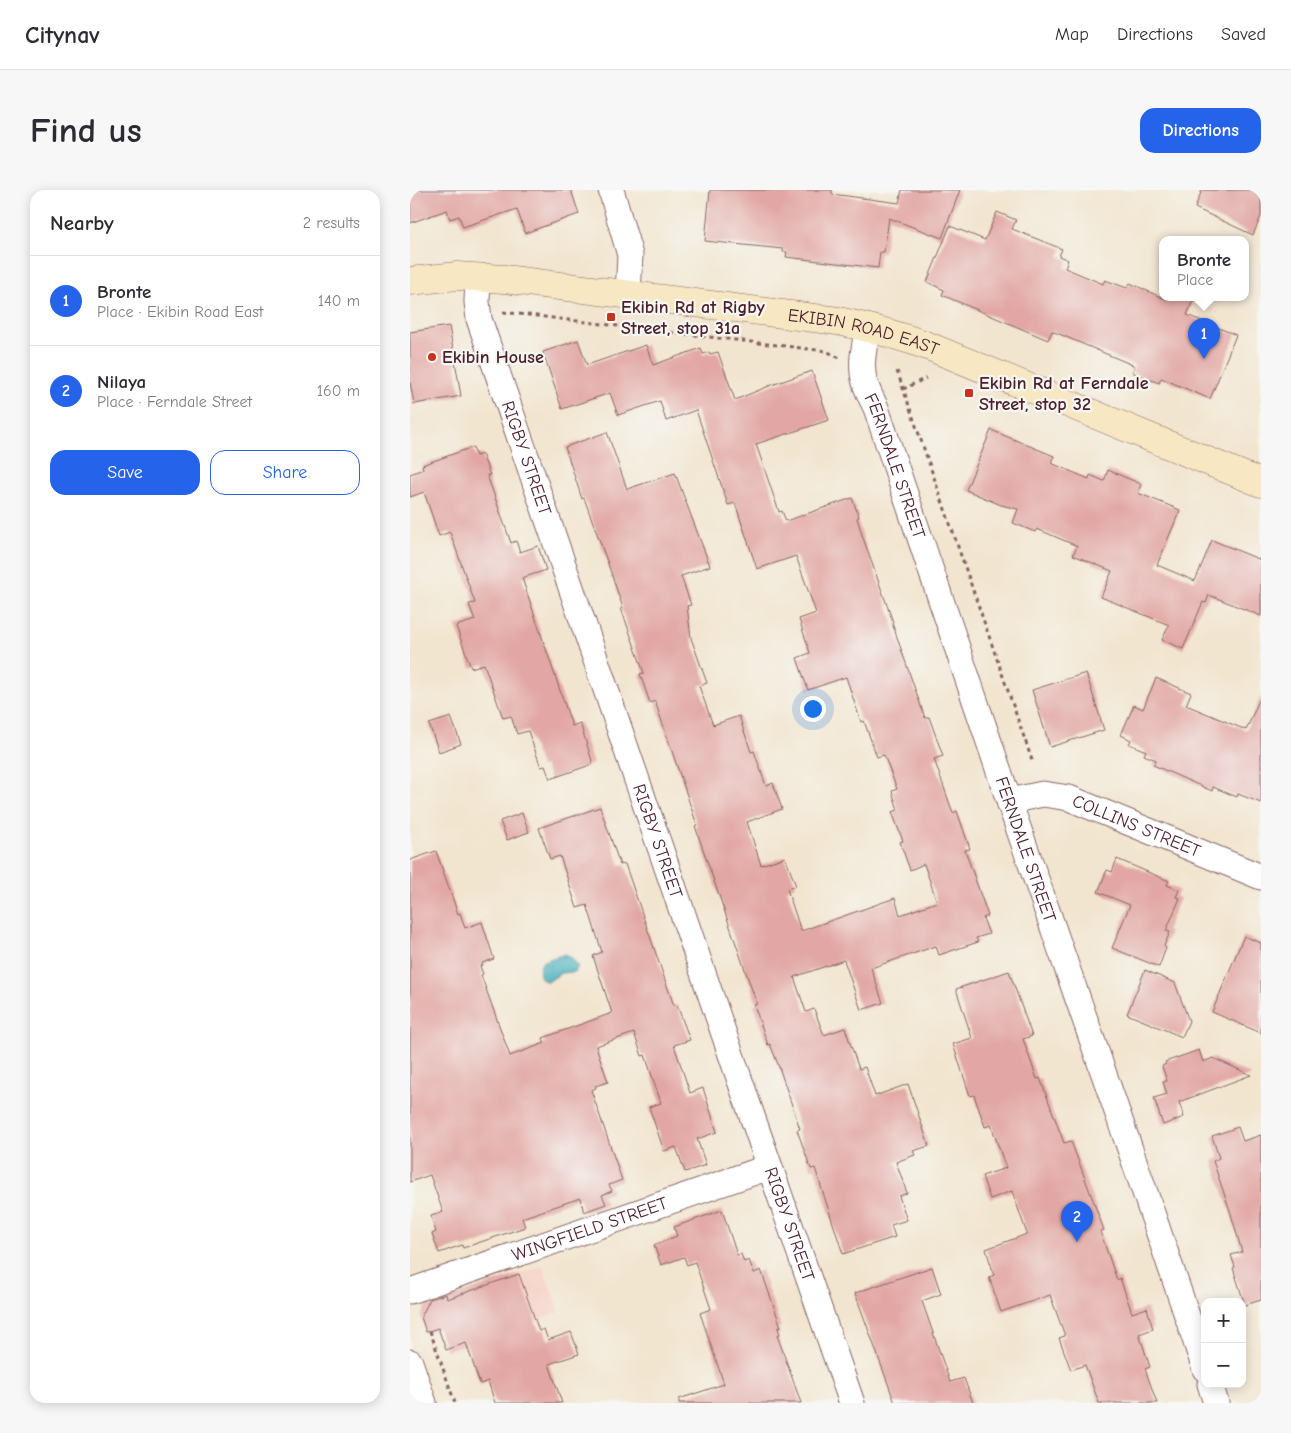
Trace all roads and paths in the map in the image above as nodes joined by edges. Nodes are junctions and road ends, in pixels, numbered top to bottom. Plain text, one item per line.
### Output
1 (610, 190) edge
2 (478, 277) junction
3 (410, 281) edge
4 (628, 295) junction
5 (500, 312) dead end
6 (868, 327) junction
7 (843, 360) dead end
8 (897, 371) dead end
9 (926, 378) dead end
10 (903, 389) junction
11 (1261, 484) edge
12 (1033, 763) dead end
13 (1009, 801) junction
14 (1261, 877) edge
15 (769, 1167) junction
16 (410, 1291) edge
17 (430, 1331) dead end
18 (1201, 1356) edge
19 (410, 1362) edge
20 (1211, 1388) edge
21 (424, 1403) edge
22 (455, 1403) edge
23 (852, 1403) edge
24 (1216, 1403) edge

1 - 4 street
2 - 3 street, EKIBIN ROAD EAST
2 - 4 street, EKIBIN ROAD EAST
2 - 15 street, RIGBY STREET
4 - 6 street, EKIBIN ROAD EAST
5 - 7 path
6 - 11 street, EKIBIN ROAD EAST
6 - 13 street, FERNDALE STREET
8 - 10 path
9 - 10 path
10 - 12 path
13 - 14 street, COLLINS STREET
13 - 18 street, FERNDALE STREET
15 - 16 street, WINGFIELD STREET
15 - 23 street, RIGBY STREET
17 - 22 path
19 - 21 street
20 - 24 street

